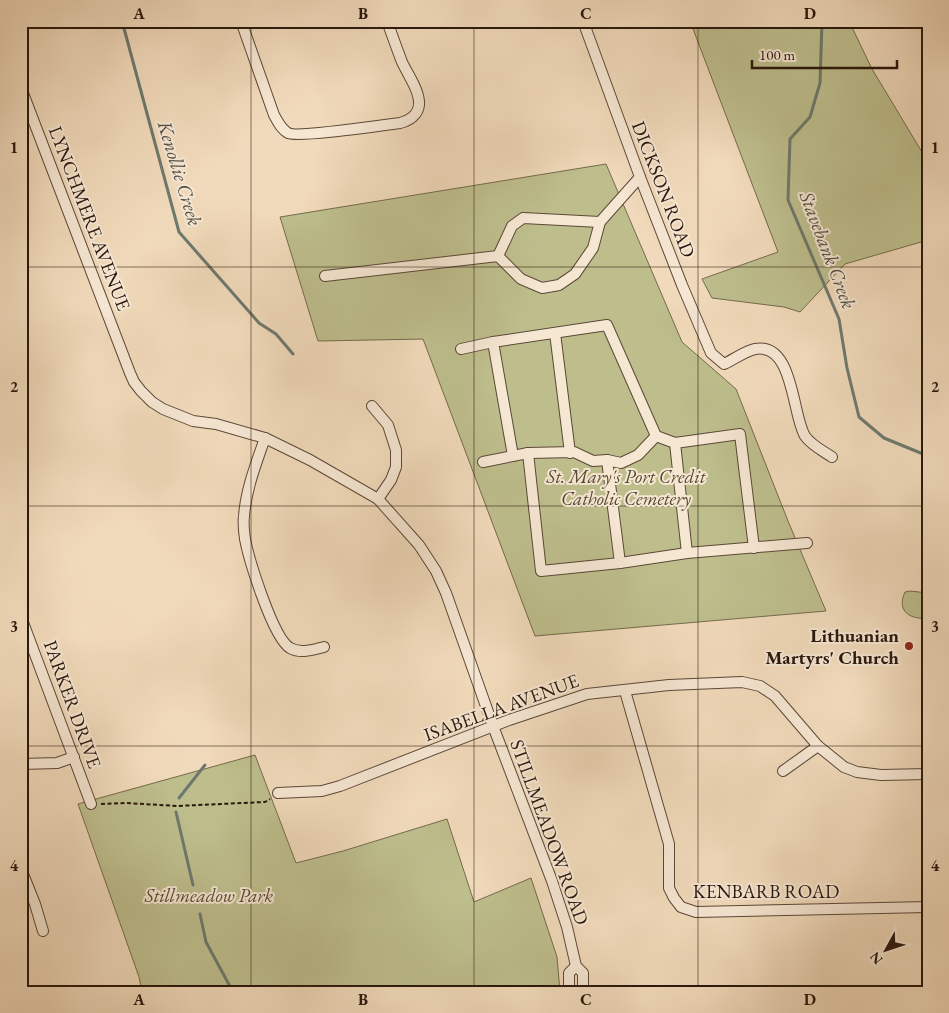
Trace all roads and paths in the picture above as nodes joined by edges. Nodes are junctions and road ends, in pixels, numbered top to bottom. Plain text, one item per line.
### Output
1 (241, 21) edge
2 (387, 21) edge
3 (583, 21) edge
4 (21, 88) edge
5 (640, 177) junction
6 (600, 222) junction
7 (498, 256) junction
8 (325, 276) dead end
9 (555, 333) junction
10 (493, 342) junction
11 (461, 349) dead end
12 (125, 360) joint
13 (372, 406) dead end
14 (656, 436) junction
15 (265, 438) junction
16 (675, 443) junction
17 (528, 453) junction
18 (570, 453) junction
19 (513, 456) junction
20 (832, 457) dead end
21 (607, 460) junction
22 (483, 462) dead end
23 (378, 499) junction
24 (807, 543) dead end
25 (754, 548) junction
26 (687, 553) junction
27 (620, 563) junction
28 (21, 617) edge
29 (324, 647) dead end
30 (625, 690) junction
31 (493, 726) junction
32 (818, 746) junction
33 (74, 757) junction
34 (21, 764) edge
35 (783, 771) dead end
36 (928, 774) edge
37 (278, 793) joint
38 (91, 804) joint
39 (21, 869) edge
40 (928, 907) edge
41 (43, 931) dead end
42 (576, 966) junction
43 (569, 992) edge
44 (583, 992) edge

1 - 2 street
3 - 5 street, DICKSON ROAD
4 - 12 street, LYNCHMERE AVENUE
5 - 6 street
5 - 20 street, DICKSON ROAD
6 - 7 street
6 - 7 street
7 - 8 street
9 - 10 street
9 - 14 street
9 - 18 street
10 - 11 street
10 - 19 street
12 - 15 street, STILLMEADOW ROAD
13 - 23 street
14 - 16 street
14 - 21 street
15 - 23 street, STILLMEADOW ROAD
15 - 29 street
16 - 25 street
16 - 26 street
17 - 18 street
17 - 19 street
17 - 27 street
18 - 21 street
19 - 22 street
21 - 27 street
23 - 31 street, STILLMEADOW ROAD
24 - 25 street
25 - 26 street
26 - 27 street
28 - 33 street, PARKER DRIVE
30 - 31 street, ISABELLA AVENUE
30 - 32 street, ISABELLA AVENUE
30 - 40 street, KENBARB ROAD
31 - 37 street, ISABELLA AVENUE
31 - 42 street, STILLMEADOW ROAD
32 - 35 street
32 - 36 street, ISABELLA AVENUE
33 - 34 street
33 - 38 street, PARKER DRIVE
37 - 38 path
39 - 41 street
42 - 43 street
42 - 44 street, STILLMEADOW ROAD

